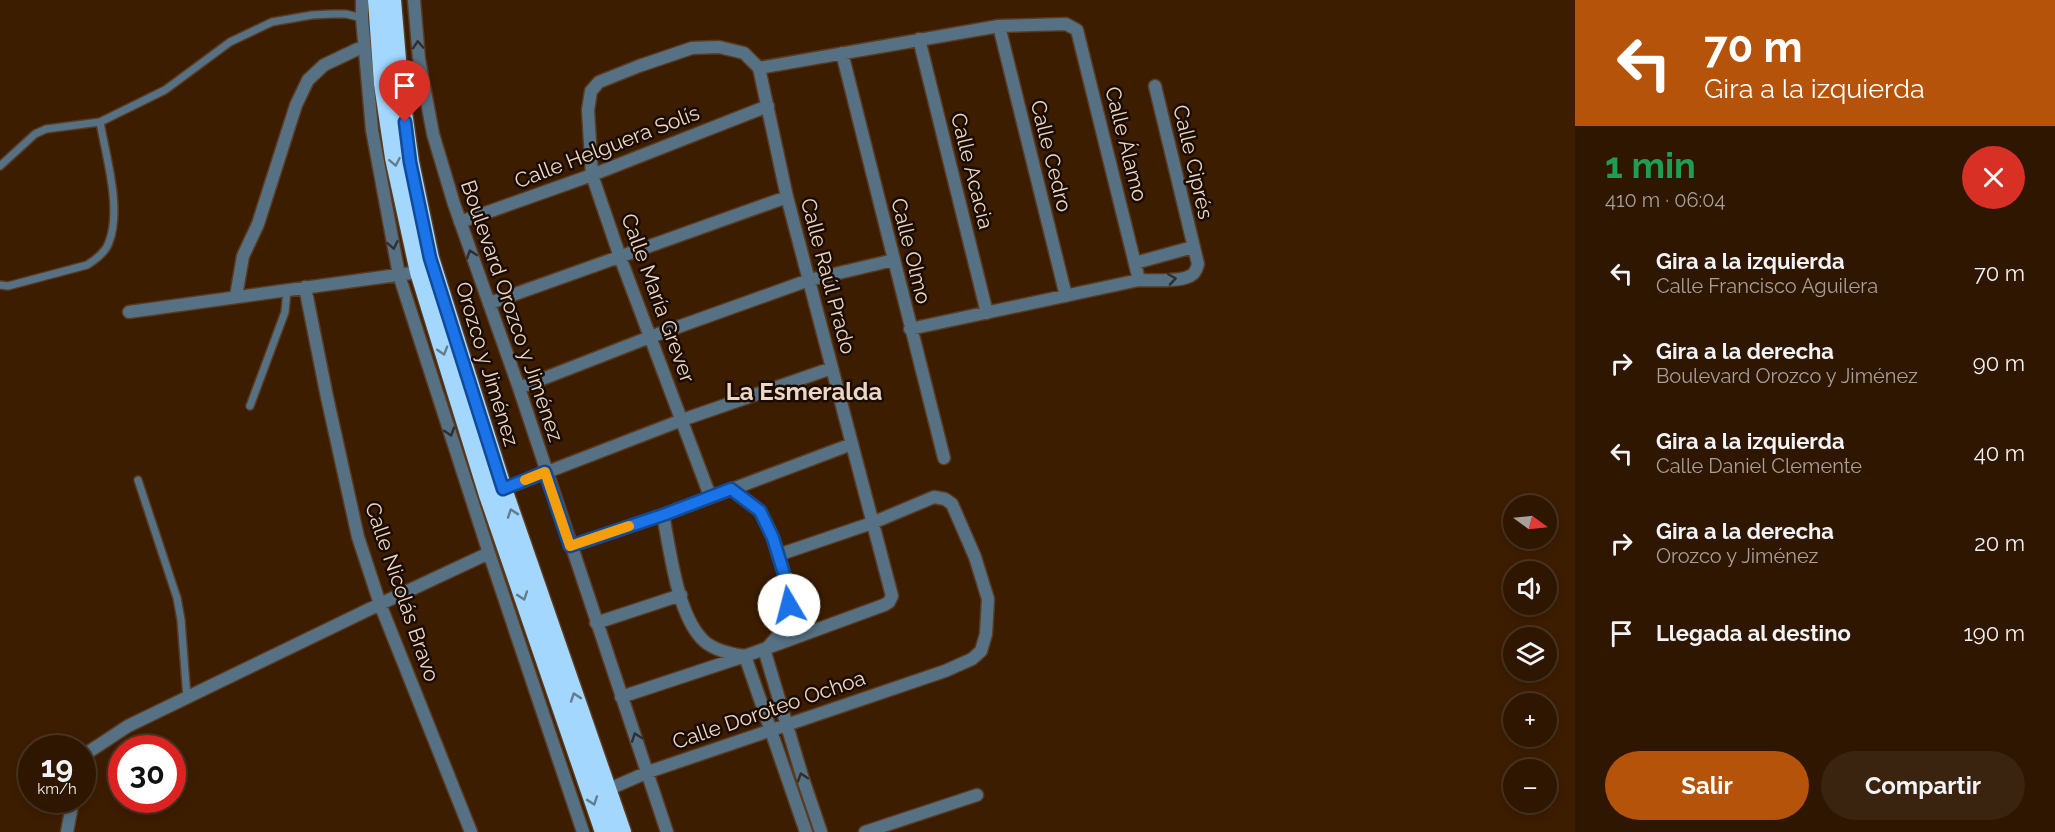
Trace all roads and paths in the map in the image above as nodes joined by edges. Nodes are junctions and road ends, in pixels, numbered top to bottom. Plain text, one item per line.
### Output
1 (362, 0) edge
2 (389, 0) edge
3 (414, 0) edge
4 (362, 18) junction
5 (999, 26) junction
6 (919, 39) junction
7 (364, 46) junction
8 (842, 52) junction
9 (759, 69) junction
10 (1155, 86) dead end
11 (768, 106) junction
12 (100, 122) junction
13 (0, 166) edge
14 (592, 175) junction
15 (787, 197) junction
16 (460, 222) junction
17 (1193, 248) junction
18 (620, 257) junction
19 (894, 260) junction
20 (1135, 263) junction
21 (419, 272) junction
22 (399, 275) junction
23 (809, 280) junction
24 (1139, 280) junction
25 (0, 285) edge
26 (305, 287) junction
27 (287, 290) junction
28 (236, 296) junction
29 (1066, 296) junction
30 (490, 303) junction
31 (129, 312) dead end
32 (987, 313) junction
33 (910, 329) junction
34 (650, 337) junction
35 (832, 368) junction
36 (519, 388) junction
37 (250, 406) dead end
38 (682, 420) junction
39 (852, 444) junction
40 (944, 458) dead end
41 (545, 472) junction
42 (138, 480) dead end
43 (503, 489) junction
44 (731, 489) junction
45 (710, 496) junction
46 (663, 515) junction
47 (872, 522) junction
48 (570, 546) junction
49 (489, 553) junction
50 (778, 555) junction
51 (681, 595) junction
52 (380, 604) junction
53 (596, 623) junction
54 (765, 649) junction
55 (745, 656) junction
56 (621, 697) junction
57 (187, 698) junction
58 (787, 726) junction
59 (771, 731) junction
60 (96, 750) edge
61 (648, 772) junction
62 (607, 790) junction
63 (977, 795) dead end
64 (70, 813) edge
65 (66, 832) edge
66 (471, 832) edge
67 (583, 832) edge
68 (604, 832) edge
69 (622, 832) edge
70 (668, 832) edge
71 (806, 832) edge
72 (821, 832) edge
73 (865, 832) edge

1 - 4 street
2 -> 21 highway, Orozco y Jiménez
2 - 43 highway, Orozco y Jiménez
16 -> 3 street, Boulevard Orozco y Jiménez
4 - 7 street
4 - 12 lane
5 - 6 street
5 - 20 street, Calle Álamo
5 - 29 street, Calle Cedro
6 - 8 street
6 - 32 street, Calle Acacia
7 -> 22 street
7 - 28 street
8 - 9 street
8 - 19 street, Calle Olmo
9 - 11 street, Calle Raúl Prado
9 - 14 street, Calle María Grever
10 - 17 street, Calle Ciprés
11 - 14 street, Calle Helguera Solís
11 - 15 street, Calle Raúl Prado
12 - 13 lane
12 - 25 lane
14 - 16 street, Calle Helguera Solís
14 - 18 street, Calle María Grever
15 - 18 street
15 - 23 street, Calle Raúl Prado
30 -> 16 street, Boulevard Orozco y Jiménez
17 - 20 street, Calle Ciprés
24 -> 17 street, Calle Ciprés
18 - 30 street
18 - 34 street, Calle María Grever
19 - 23 street
19 - 33 street, Calle Olmo
20 - 24 street, Calle Álamo
21 - 22 street
21 -> 68 highway, Orozco y Jiménez
22 - 26 street
22 -> 49 street
23 - 34 street
23 - 35 street, Calle Raúl Prado
24 - 29 street
26 - 27 street
26 - 52 street, Calle Nicolás Bravo
27 - 28 street
27 - 37 lane
28 - 31 street
29 - 32 street
30 - 36 street, Boulevard Orozco y Jiménez
32 - 33 street
33 - 40 street, Calle Olmo
34 - 36 street
34 - 38 street, Calle María Grever
35 - 38 street
35 - 39 street, Calle Raúl Prado
36 - 41 street, Boulevard Orozco y Jiménez
38 - 41 street
38 - 45 street, Calle María Grever
39 - 44 street
39 - 47 street, Calle Raúl Prado
41 - 43 street
41 - 48 street, Boulevard Orozco y Jiménez
42 - 57 lane
62 -> 43 highway, Orozco y Jiménez
44 - 45 street
44 - 50 street
45 - 46 street
46 - 48 street
46 - 51 street
47 - 50 street
47 - 54 street, Calle Raúl Prado
47 - 58 street, Calle Doroteo Ochoa
48 - 53 street, Boulevard Orozco y Jiménez
49 - 52 street
49 - 67 street
50 - 54 street
51 - 53 street
51 - 55 street
52 - 57 street
52 - 66 street, Calle Nicolás Bravo
53 - 56 street, Boulevard Orozco y Jiménez
54 - 55 street
54 - 58 street
55 - 56 street
55 - 59 street
61 -> 56 street, Boulevard Orozco y Jiménez
57 - 60 street
58 - 59 street, Calle Doroteo Ochoa
72 -> 58 street
59 - 61 street, Calle Doroteo Ochoa
59 - 71 street
61 - 62 street, Calle Doroteo Ochoa
61 - 70 street, Boulevard Orozco y Jiménez
62 - 69 highway, Orozco y Jiménez
63 - 73 street
64 - 65 street

